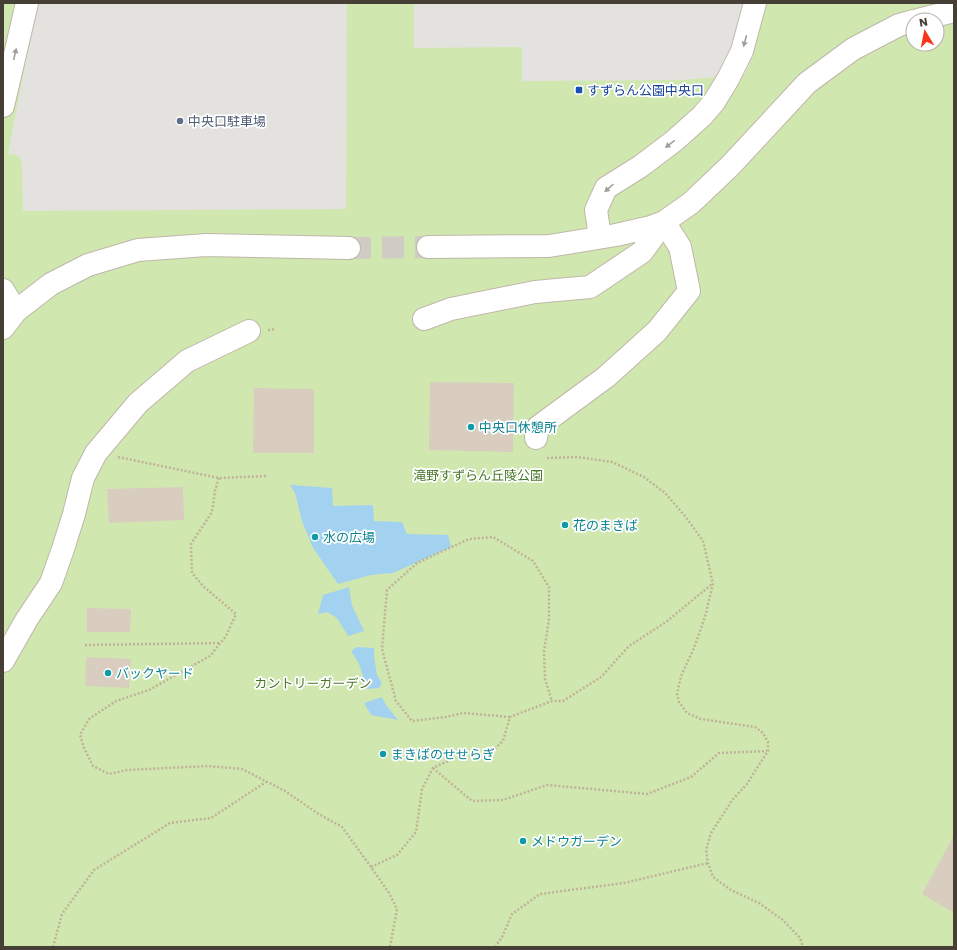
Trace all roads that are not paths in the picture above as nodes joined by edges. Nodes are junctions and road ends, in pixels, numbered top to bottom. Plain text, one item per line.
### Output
1 (27, 3) edge
2 (755, 3) edge
3 (905, 23) edge
4 (3, 106) edge
5 (664, 222) junction
6 (600, 237) junction
7 (428, 247) tunnel mouth
8 (349, 248) tunnel mouth
9 (3, 290) edge
10 (9, 319) edge
11 (424, 319) dead end
12 (250, 332) dead end
13 (536, 438) dead end
14 (3, 661) edge

4 -> 1 street
2 -> 6 street
3 - 5 street
5 - 6 street
5 - 11 street
5 - 13 street
6 - 7 street
8 - 10 street
9 - 10 street
12 - 14 street

